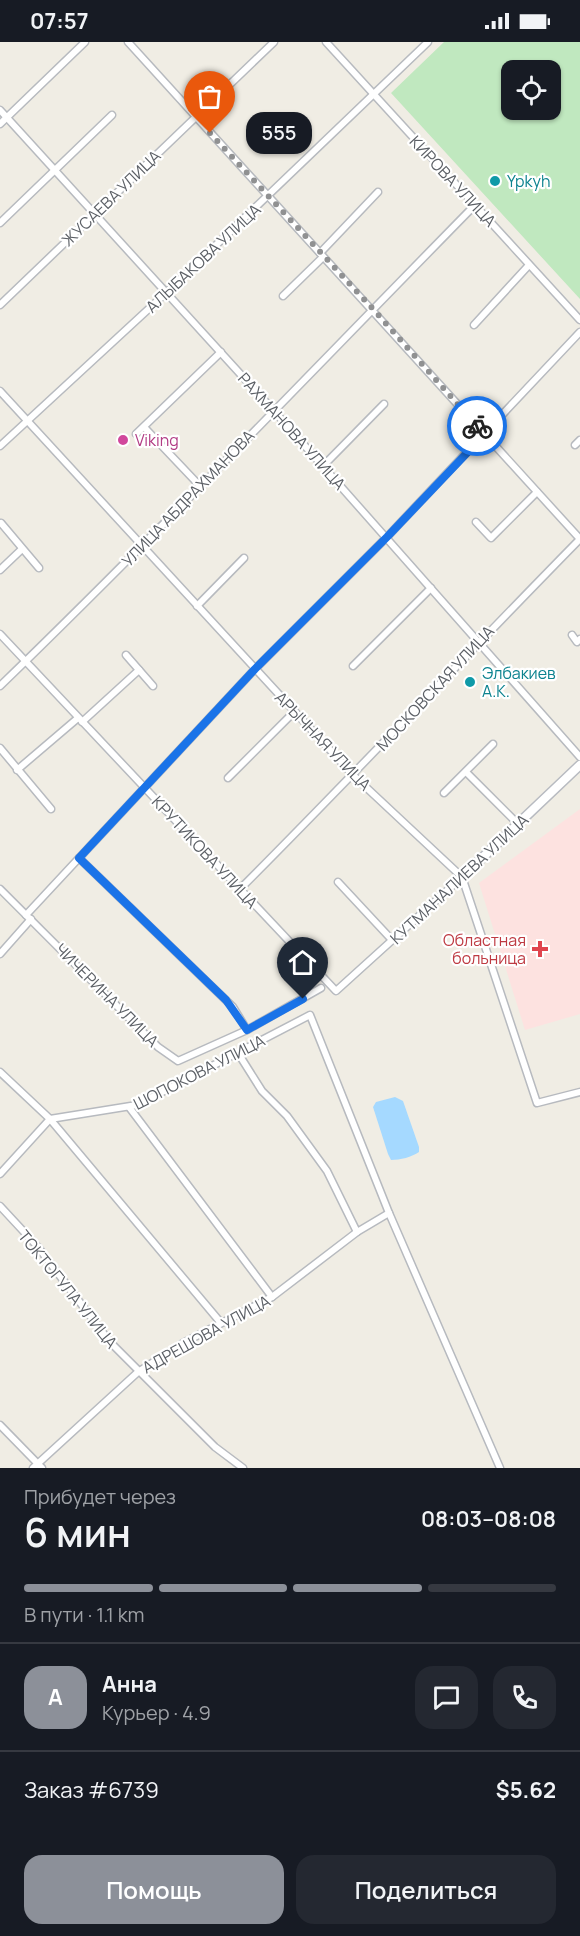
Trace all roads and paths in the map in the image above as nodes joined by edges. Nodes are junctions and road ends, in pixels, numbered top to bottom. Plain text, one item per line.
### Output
1 (85, 42) edge
2 (128, 42) edge
3 (274, 42) edge
4 (326, 42) edge
5 (429, 42) edge
6 (374, 96) junction
7 (0, 110) edge
8 (112, 115) dead end
9 (196, 117) junction
10 (7, 118) junction
11 (0, 124) edge
12 (56, 170) junction
13 (378, 192) dead end
14 (268, 196) junction
15 (475, 205) junction
16 (96, 213) junction
17 (0, 223) edge
18 (321, 255) junction
19 (529, 265) junction
20 (167, 292) junction
21 (283, 296) dead end
22 (0, 305) edge
23 (373, 309) junction
24 (580, 320) edge
25 (474, 325) dead end
26 (580, 332) edge
27 (221, 352) junction
28 (0, 391) edge
29 (384, 404) dead end
30 (274, 411) junction
31 (28, 420) junction
32 (144, 427) junction
33 (136, 434) dead end
34 (485, 434) junction
35 (0, 446) edge
36 (323, 466) junction
37 (199, 485) junction
38 (537, 492) junction
39 (476, 522) dead end
40 (1, 523) edge
41 (387, 537) junction
42 (580, 539) edge
43 (143, 545) junction
44 (22, 549) junction
45 (244, 558) dead end
46 (39, 568) dead end
47 (0, 570) edge
48 (431, 588) junction
49 (197, 606) junction
50 (0, 634) edge
51 (572, 634) dead end
52 (580, 639) edge
53 (478, 641) junction
54 (126, 654) dead end
55 (25, 661) junction
56 (353, 666) dead end
57 (255, 669) junction
58 (139, 670) junction
59 (0, 686) edge
60 (153, 686) dead end
61 (294, 712) junction
62 (80, 719) junction
63 (493, 744) dead end
64 (0, 748) edge
65 (580, 756) edge
66 (580, 765) edge
67 (17, 770) junction
68 (466, 772) junction
69 (354, 776) junction
70 (228, 778) dead end
71 (144, 787) junction
72 (444, 793) dead end
73 (51, 809) dead end
74 (518, 824) junction
75 (79, 858) junction
76 (462, 877) junction
77 (338, 882) dead end
78 (0, 889) edge
79 (240, 889) junction
80 (29, 917) junction
81 (392, 940) junction
82 (0, 954) edge
83 (321, 988) dead end
84 (336, 991) joint
85 (247, 1030) junction
86 (238, 1053) junction
87 (0, 1072) edge
88 (580, 1092) edge
89 (129, 1107) junction
90 (50, 1119) junction
91 (0, 1174) edge
92 (0, 1206) edge
93 (389, 1213) junction
94 (357, 1232) junction
95 (272, 1298) junction
96 (221, 1323) junction
97 (138, 1372) junction
98 (0, 1425) edge
99 (38, 1466) edge
100 (243, 1468) edge
101 (500, 1468) edge

1 - 10 street
2 - 9 street
3 - 9 street, ЖУСАЕВА УЛИЦА
4 - 6 street, КИРОВА УЛИЦА
5 - 6 street, АЛЫБАКОВА УЛИЦА
6 - 14 street, АЛЫБАКОВА УЛИЦА
6 - 15 street, КИРОВА УЛИЦА
7 - 10 street, РАХМАНОВА УЛИЦА
8 - 12 street
9 - 14 street
9 - 16 street, ЖУСАЕВА УЛИЦА
10 - 11 street
10 - 12 street, РАХМАНОВА УЛИЦА
12 - 16 street, РАХМАНОВА УЛИЦА
12 - 17 street
13 - 18 street
14 - 18 street
14 - 20 street, АЛЫБАКОВА УЛИЦА
15 - 19 street, КИРОВА УЛИЦА
15 - 23 street, УЛИЦА АБДРАХМАНОВА
16 - 20 street, РАХМАНОВА УЛИЦА
16 - 22 street, ЖУСАЕВА УЛИЦА
18 - 21 street
18 - 23 street
19 - 24 street, КИРОВА УЛИЦА
19 - 25 street
20 - 27 street, РАХМАНОВА УЛИЦА
20 - 31 street, АЛЫБАКОВА УЛИЦА
23 - 30 street, УЛИЦА АБДРАХМАНОВА
23 - 34 street
26 - 34 street
27 - 30 street, РАХМАНОВА УЛИЦА
27 - 32 street
28 - 31 street, АРЫЧНАЯ УЛИЦА
29 - 36 street
30 - 36 street, РАХМАНОВА УЛИЦА
30 - 37 street, УЛИЦА АБДРАХМАНОВА
31 - 35 street, АЛЫБАКОВА УЛИЦА
31 - 43 street, АРЫЧНАЯ УЛИЦА
32 - 33 street
32 - 37 street
34 - 38 street
34 - 41 street
36 - 41 street, РАХМАНОВА УЛИЦА
37 - 43 street, УЛИЦА АБДРАХМАНОВА
38 - 39 street
38 - 42 street
40 - 44 street
41 - 48 street, РАХМАНОВА УЛИЦА
41 - 57 street
42 - 53 street, МОСКОВСКАЯ УЛИЦА
43 - 49 street, АРЫЧНАЯ УЛИЦА
43 - 55 street, УЛИЦА АБДРАХМАНОВА
44 - 46 street
44 - 47 street
45 - 49 street
48 - 53 street, РАХМАНОВА УЛИЦА
48 - 56 street
49 - 57 street, АРЫЧНАЯ УЛИЦА
50 - 55 street, КРУТИКОВА УЛИЦА
51 - 52 street
53 - 65 street, РАХМАНОВА УЛИЦА
53 - 69 street, МОСКОВСКАЯ УЛИЦА
54 - 58 street
55 - 59 street, УЛИЦА АБДРАХМАНОВА
55 - 62 street, КРУТИКОВА УЛИЦА
57 - 61 street, АРЫЧНАЯ УЛИЦА
57 - 71 street
58 - 60 street
58 - 62 street
61 - 69 street, АРЫЧНАЯ УЛИЦА
61 - 70 street
62 - 67 street
62 - 71 street, КРУТИКОВА УЛИЦА
63 - 68 street
64 - 67 street
66 - 74 street, КУТМАНАЛИЕВА УЛИЦА
67 - 73 street
68 - 72 street
68 - 74 street
69 - 76 street, АРЫЧНАЯ УЛИЦА
69 - 79 street, МОСКОВСКАЯ УЛИЦА
71 - 75 street
71 - 79 street, КРУТИКОВА УЛИЦА
74 - 76 street, КУТМАНАЛИЕВА УЛИЦА
75 - 80 street
75 - 85 street
76 - 81 street, КУТМАНАЛИЕВА УЛИЦА
76 - 88 street, АРЫЧНАЯ УЛИЦА
77 - 81 street
78 - 80 street, ЧИЧЕРИНА УЛИЦА
79 - 84 street, КРУТИКОВА УЛИЦА
80 - 82 street
80 - 85 street, ЧИЧЕРИНА УЛИЦА
81 - 84 street, КУТМАНАЛИЕВА УЛИЦА
83 - 85 street, ЧИЧЕРИНА УЛИЦА
86 - 89 street, ШОПОКОВА УЛИЦА
86 - 93 street, ШОПОКОВА УЛИЦА
86 - 94 street
87 - 90 street
89 - 90 street, ШОПОКОВА УЛИЦА
89 - 95 street
90 - 91 street
90 - 96 street
92 - 97 street, ТОКТОГУЛА УЛИЦА
93 - 94 street, АДРЕШОВА УЛИЦА
93 - 101 street
94 - 95 street, АДРЕШОВА УЛИЦА
95 - 96 street, АДРЕШОВА УЛИЦА
96 - 97 street, АДРЕШОВА УЛИЦА
97 - 99 street, АДРЕШОВА УЛИЦА
97 - 100 street, ТОКТОГУЛА УЛИЦА
98 - 99 street

